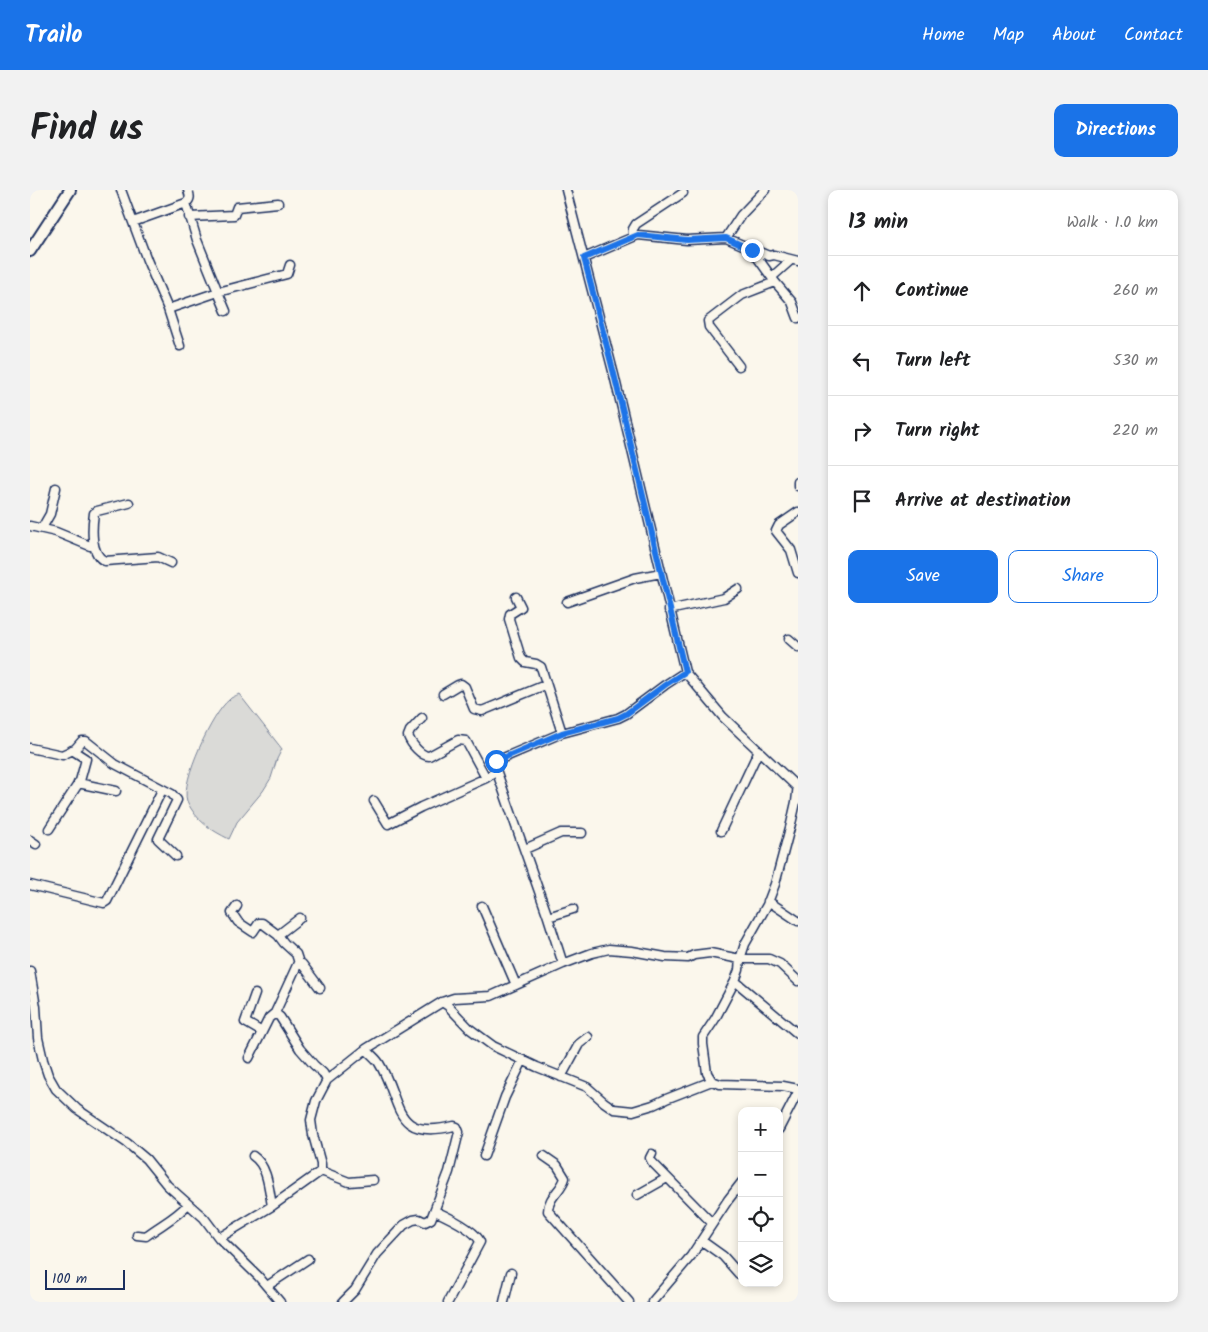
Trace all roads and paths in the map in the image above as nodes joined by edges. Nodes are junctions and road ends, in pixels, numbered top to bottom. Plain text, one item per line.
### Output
1 (70, 190) edge
2 (121, 190) edge
3 (188, 190) edge
4 (566, 190) edge
5 (766, 190) edge
6 (683, 193) dead end
7 (278, 203) dead end
8 (186, 204) junction
9 (189, 217) junction
10 (133, 222) junction
11 (633, 236) junction
12 (726, 238) junction
13 (752, 250) junction
14 (30, 251) edge
15 (584, 258) junction
16 (795, 261) edge
17 (290, 265) dead end
18 (773, 280) junction
19 (218, 292) junction
20 (168, 309) junction
21 (226, 311) dead end
22 (798, 318) edge
23 (180, 346) dead end
24 (739, 366) dead end
25 (798, 482) edge
26 (798, 486) edge
27 (56, 488) dead end
28 (129, 503) dead end
29 (798, 512) edge
30 (30, 526) edge
31 (42, 528) junction
32 (93, 545) junction
33 (171, 563) dead end
34 (661, 573) junction
35 (798, 573) edge
36 (738, 589) dead end
37 (516, 597) dead end
38 (567, 602) dead end
39 (669, 610) junction
40 (789, 639) dead end
41 (798, 647) edge
42 (685, 672) junction
43 (546, 685) junction
44 (443, 694) dead end
45 (422, 718) dead end
46 (562, 733) junction
47 (30, 748) edge
48 (72, 750) junction
49 (759, 750) junction
50 (496, 770) junction
51 (486, 778) junction
52 (78, 783) junction
53 (798, 786) edge
54 (162, 790) junction
55 (116, 791) dead end
56 (374, 801) dead end
57 (49, 829) dead end
58 (721, 831) dead end
59 (582, 833) dead end
60 (525, 849) junction
61 (176, 856) dead end
62 (30, 885) edge
63 (768, 902) junction
64 (237, 906) dead end
65 (482, 906) dead end
66 (573, 909) dead end
67 (548, 917) junction
68 (300, 918) dead end
69 (798, 921) edge
70 (278, 935) junction
71 (740, 959) junction
72 (299, 962) junction
73 (563, 964) junction
74 (30, 971) edge
75 (734, 981) junction
76 (798, 981) edge
77 (516, 985) junction
78 (320, 988) dead end
79 (255, 994) dead end
80 (442, 1002) junction
81 (276, 1013) junction
82 (262, 1032) junction
83 (798, 1034) edge
84 (588, 1037) dead end
85 (366, 1049) junction
86 (249, 1058) dead end
87 (523, 1060) junction
88 (561, 1077) junction
89 (327, 1080) junction
90 (712, 1081) junction
91 (798, 1088) edge
92 (798, 1092) edge
93 (783, 1121) edge
94 (652, 1154) dead end
95 (254, 1156) dead end
96 (484, 1156) dead end
97 (544, 1156) dead end
98 (321, 1171) junction
99 (666, 1178) junction
100 (373, 1180) dead end
101 (738, 1188) edge
102 (638, 1195) dead end
103 (188, 1204) junction
104 (272, 1206) junction
105 (434, 1211) junction
106 (712, 1224) junction
107 (137, 1234) dead end
108 (219, 1238) junction
109 (702, 1241) junction
110 (308, 1259) dead end
111 (511, 1273) dead end
112 (738, 1273) edge
113 (267, 1286) junction
114 (280, 1302) edge
115 (343, 1302) edge
116 (448, 1302) edge
117 (504, 1302) edge
118 (629, 1302) edge
119 (652, 1302) edge

1 - 14 main road
2 - 10 street
3 - 8 street
4 - 15 street
5 - 12 street
6 - 11 street
7 - 9 street
8 - 9 street
8 - 10 street
9 - 19 street
10 - 20 street
11 - 12 street
11 - 15 street
12 - 13 street
13 - 16 street
13 - 18 street
15 - 34 street
16 - 18 street
17 - 19 street
18 - 22 street
18 - 24 street
19 - 20 street
19 - 21 street
20 - 23 street
25 - 26 street
27 - 31 street
28 - 32 street
29 - 35 street
30 - 31 street
31 - 32 street
32 - 33 street
34 - 38 street
34 - 39 street
36 - 39 street
37 - 43 street
39 - 42 street
40 - 41 street
42 - 46 street
42 - 49 street
43 - 44 street
43 - 46 street
45 - 51 street
46 - 50 street
47 - 48 street
48 - 52 street
48 - 54 street
49 - 53 street
49 - 58 street
50 - 51 street
50 - 60 street
51 - 56 street
52 - 55 street
52 - 57 street
53 - 63 street
54 - 61 street
54 - 62 street
59 - 60 street
60 - 67 street
63 - 69 street
63 - 71 street
64 - 70 street
65 - 77 street
66 - 67 street
67 - 73 street
68 - 70 street
70 - 72 street
71 - 73 street
71 - 75 street
71 - 76 street
72 - 78 street
72 - 81 street
73 - 77 street
74 - 103 street
75 - 83 street
75 - 90 street
77 - 80 street
79 - 82 street
80 - 85 street
80 - 87 street
81 - 82 street
81 - 89 street
82 - 86 street
84 - 88 street
85 - 89 street
85 - 105 street
87 - 88 street
87 - 96 street
88 - 90 street
89 - 98 street
90 - 91 street
92 - 93 street
94 - 99 street
95 - 104 street
97 - 118 street
98 - 100 street
98 - 104 street
99 - 102 street
99 - 106 street
101 - 106 street
103 - 107 street
103 - 108 street
104 - 108 street
105 - 115 street
105 - 116 street
106 - 109 street
108 - 113 street
109 - 112 street
109 - 119 street
110 - 113 street
111 - 117 street
113 - 114 street

